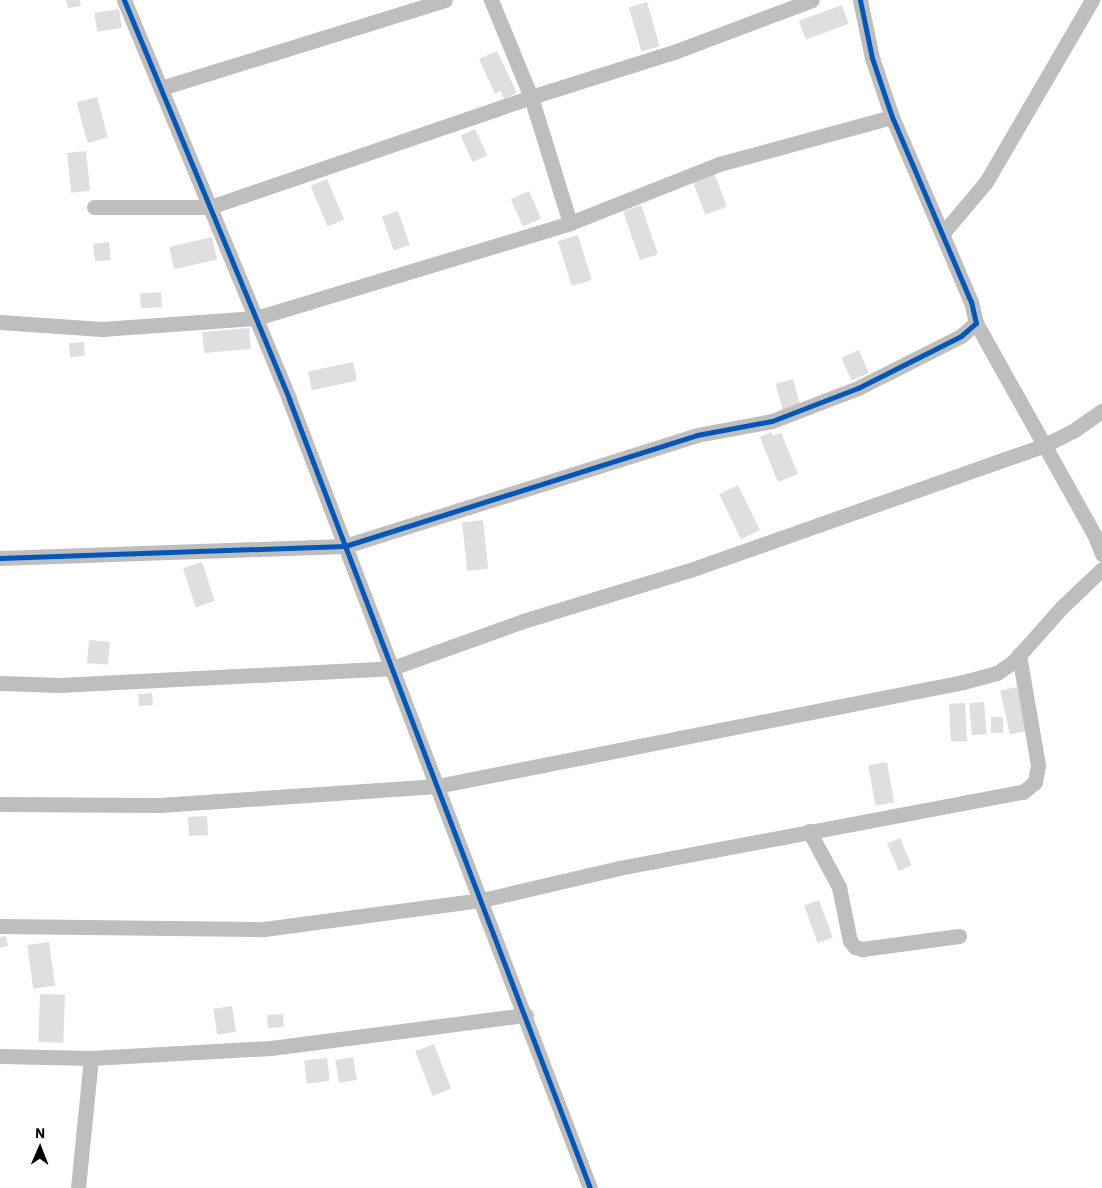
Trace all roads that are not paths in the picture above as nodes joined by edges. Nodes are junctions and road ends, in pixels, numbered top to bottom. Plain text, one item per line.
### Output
1 (124, 0) edge
2 (445, 0) edge
3 (491, 0) edge
4 (812, 0) edge
5 (860, 0) edge
6 (1092, 0) edge
7 (161, 88) junction
8 (531, 97) junction
9 (892, 117) junction
10 (94, 207) dead end
11 (210, 207) junction
12 (570, 223) junction
13 (943, 233) junction
14 (256, 318) junction
15 (0, 322) edge
16 (976, 323) junction
17 (1102, 411) edge
18 (1045, 445) junction
19 (345, 546) junction
20 (1102, 554) edge
21 (0, 558) edge
22 (1102, 569) edge
23 (1019, 655) junction
24 (392, 668) junction
25 (0, 683) edge
26 (438, 786) junction
27 (0, 804) edge
28 (808, 831) junction
29 (482, 900) junction
30 (0, 926) edge
31 (959, 936) dead end
32 (526, 1015) junction
33 (0, 1056) edge
34 (91, 1058) junction
35 (78, 1188) edge
36 (590, 1188) edge

1 - 7 street
2 - 7 street
3 - 8 street
4 - 8 street
5 - 9 street
6 - 13 street
7 - 11 street
8 - 11 street
8 - 12 street
9 - 12 street
9 - 13 street
10 - 11 street
11 - 14 street
12 - 14 street
13 - 16 street
14 - 15 street
14 - 19 street
16 - 18 street
16 - 19 street
17 - 18 street
18 - 20 street
18 - 24 street
19 - 21 street
19 - 24 street
22 - 23 street
23 - 26 street
23 - 28 street
24 - 25 street
24 - 26 street
26 - 27 street
26 - 29 street
28 - 29 street
28 - 31 street
29 - 30 street
29 - 32 street
32 - 34 street
32 - 36 street
33 - 34 street
34 - 35 street

